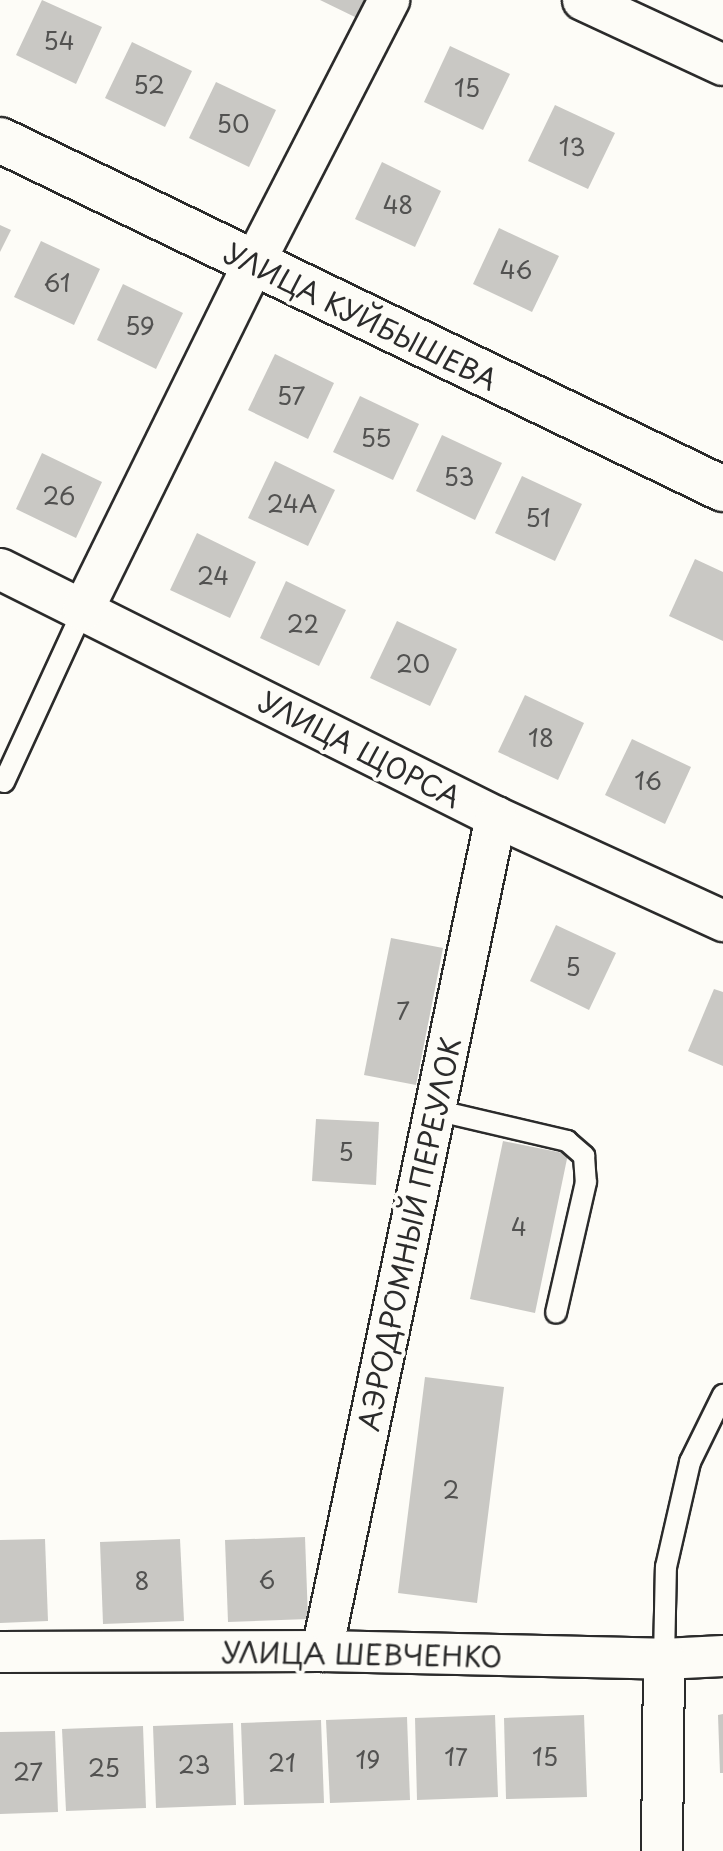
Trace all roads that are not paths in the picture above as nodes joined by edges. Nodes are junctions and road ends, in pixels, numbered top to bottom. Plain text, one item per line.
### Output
1 (389, 0) edge
2 (583, 0) edge
3 (723, 65) edge
4 (0, 140) edge
5 (253, 265) junction
6 (723, 489) edge
7 (0, 569) edge
8 (83, 610) junction
9 (4, 782) dead end
10 (496, 817) junction
11 (723, 921) edge
12 (435, 1110) junction
13 (556, 1313) dead end
14 (723, 1395) edge
15 (322, 1651) junction
16 (0, 1652) edge
17 (723, 1656) edge
18 (664, 1659) junction
19 (662, 1851) edge

1 - 5 street
2 - 3 street
4 - 5 street, УЛИЦА КУЙБЫШЕВА
5 - 6 street, УЛИЦА КУЙБЫШЕВА
5 - 8 street
7 - 8 street, УЛИЦА ЩОРСА
8 - 9 lane
8 - 10 street, УЛИЦА ЩОРСА
10 - 11 street, УЛИЦА ЩОРСА
10 - 12 street, АЭРОДРОМНЫЙ ПЕРЕУЛОК
12 - 13 lane
12 - 15 street, АЭРОДРОМНЫЙ ПЕРЕУЛОК
14 - 18 lane
15 - 16 street, УЛИЦА ШЕВЧЕНКО
15 - 18 street, УЛИЦА ШЕВЧЕНКО
17 - 18 street, УЛИЦА ШЕВЧЕНКО
18 - 19 street

